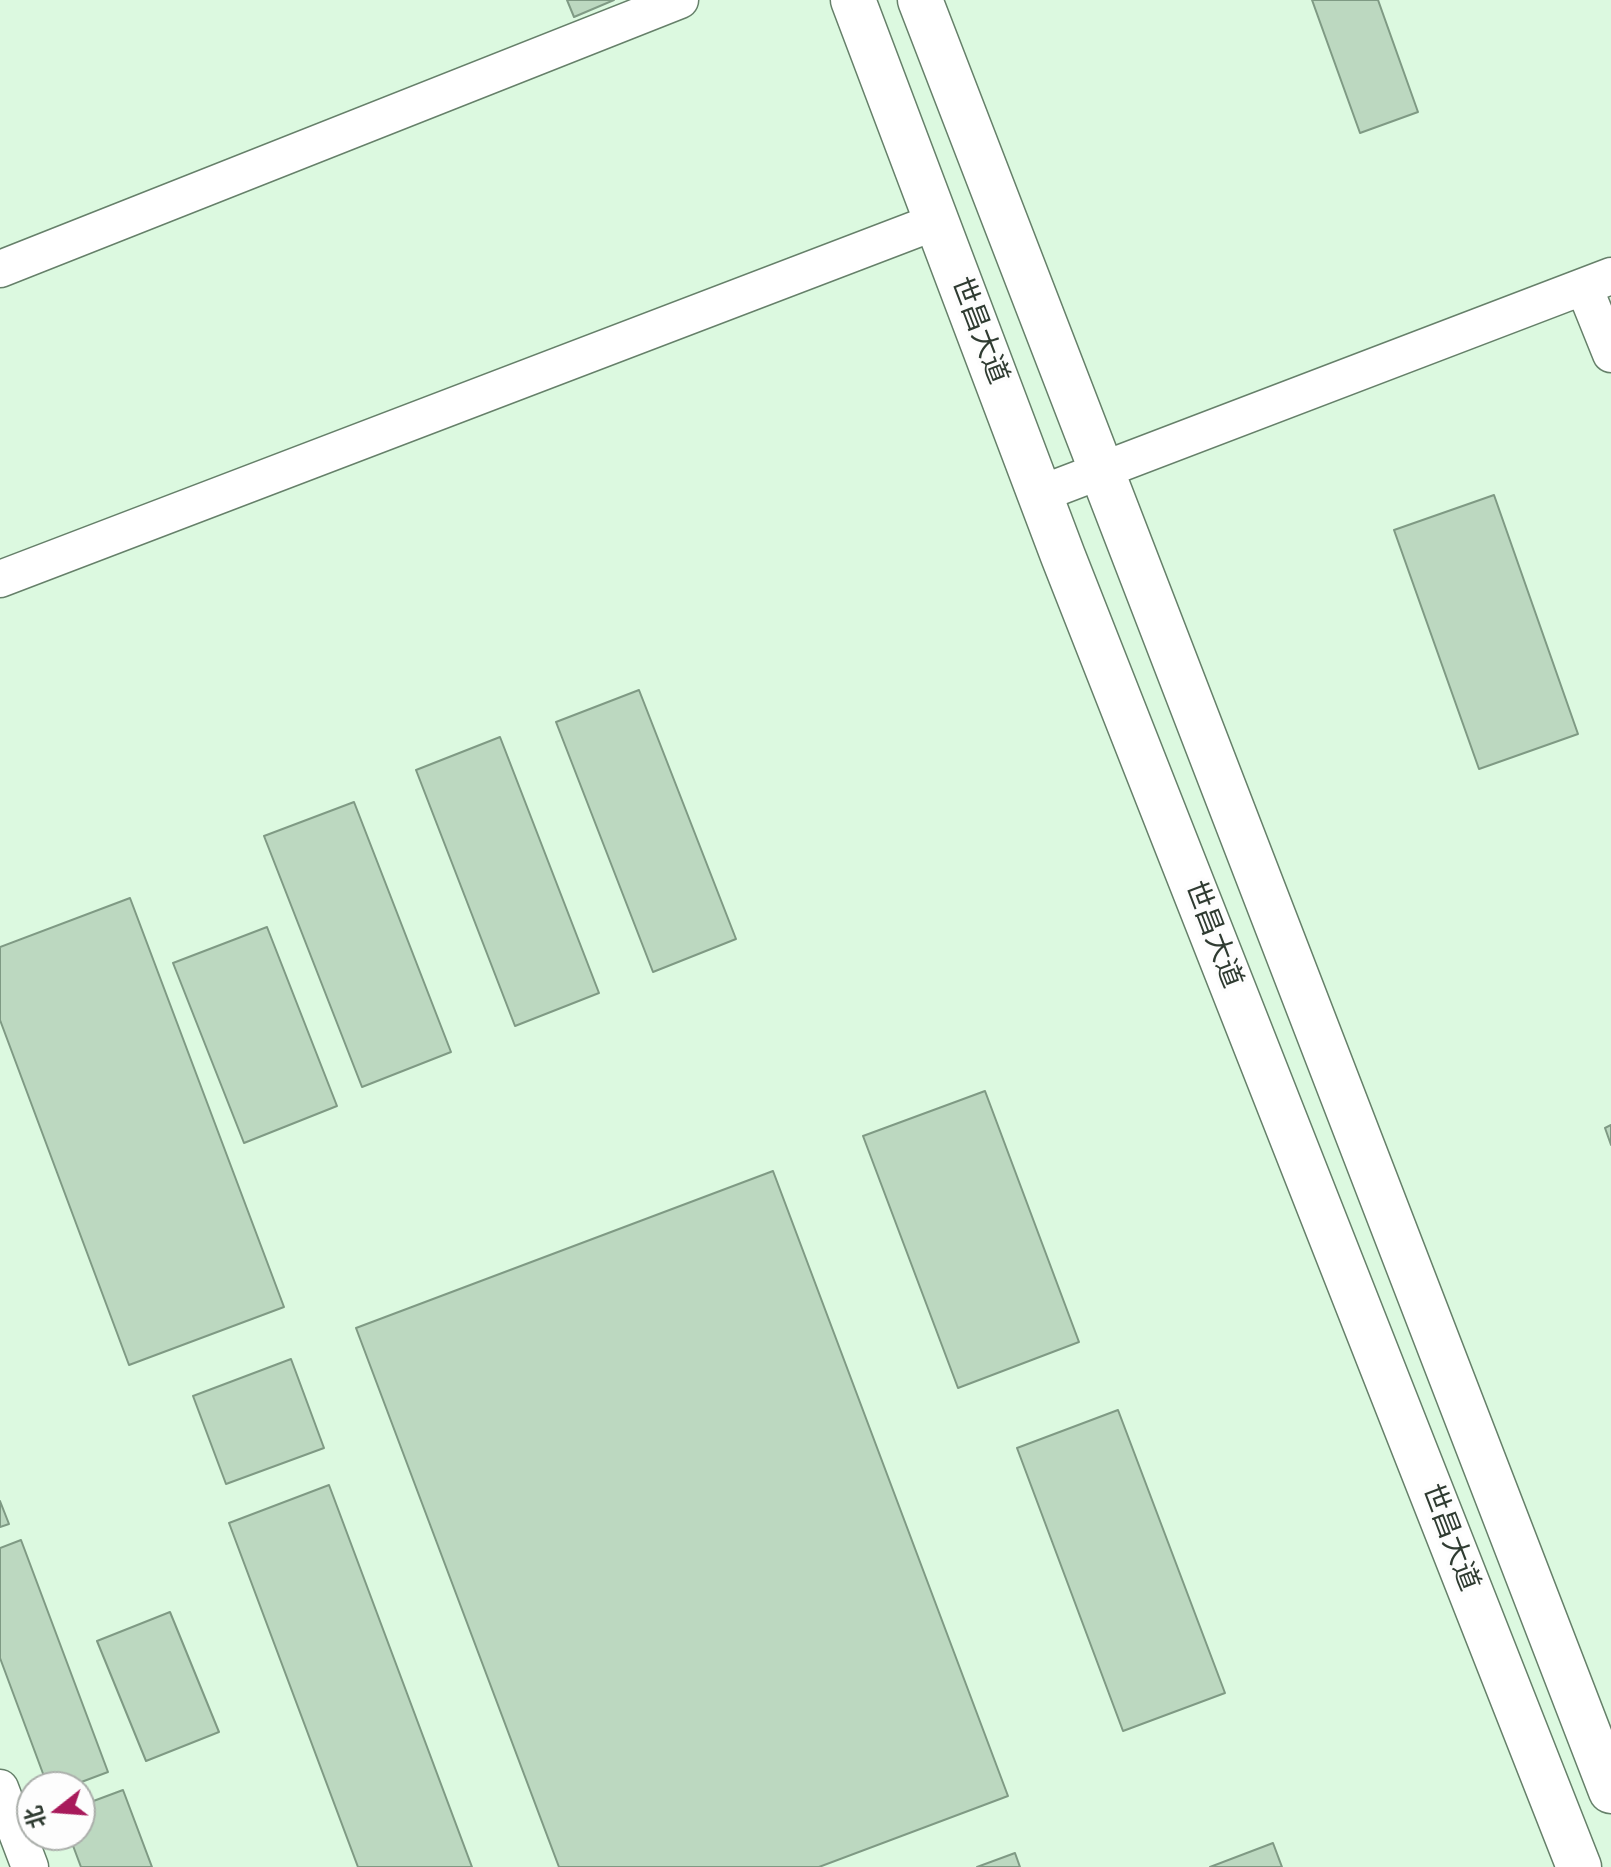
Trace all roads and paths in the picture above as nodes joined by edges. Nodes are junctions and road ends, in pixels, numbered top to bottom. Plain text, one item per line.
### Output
1 (680, 0) edge
2 (853, 0) edge
3 (920, 0) edge
4 (935, 222) junction
5 (0, 269) edge
6 (1598, 282) edge
7 (1611, 354) edge
8 (1102, 471) junction
9 (1040, 494) junction
10 (0, 579) edge
11 (0, 1788) edge
12 (1611, 1791) edge
13 (30, 1867) edge
14 (1579, 1867) edge

1 - 5 street
2 - 4 main road, 世昌大道
3 - 8 main road
4 - 9 main road, 世昌大道
4 - 10 street
6 - 7 street
6 - 8 street
8 - 9 street
8 - 12 main road
9 - 14 main road, 世昌大道
11 - 13 street

